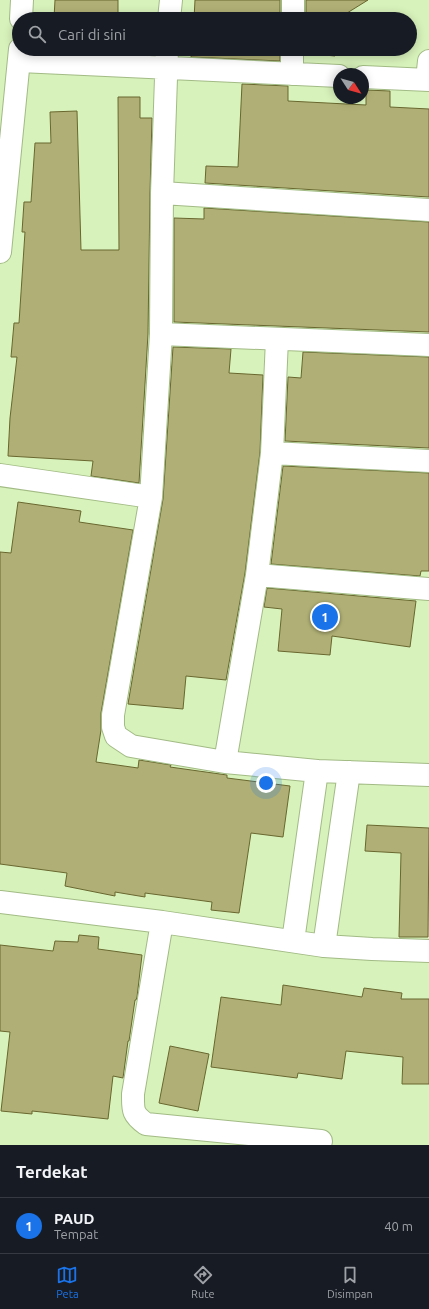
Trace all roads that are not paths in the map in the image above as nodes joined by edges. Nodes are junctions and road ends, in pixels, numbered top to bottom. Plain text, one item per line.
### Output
1 (22, 0) edge
2 (171, 0) edge
3 (293, 0) edge
4 (21, 12) edge
5 (170, 12) edge
6 (293, 12) edge
7 (20, 56) edge
8 (69, 56) edge
9 (292, 56) edge
10 (167, 58) edge
11 (292, 74) junction
12 (428, 74) edge
13 (333, 76) edge
14 (369, 77) edge
15 (162, 193) junction
16 (429, 210) edge
17 (0, 252) edge
18 (161, 334) junction
19 (277, 339) junction
20 (429, 345) edge
21 (272, 453) junction
22 (429, 461) edge
23 (0, 475) edge
24 (151, 497) junction
25 (257, 575) junction
26 (429, 589) edge
27 (225, 762) junction
28 (317, 771) junction
29 (349, 772) junction
30 (429, 776) edge
31 (0, 902) edge
32 (162, 922) junction
33 (292, 941) junction
34 (324, 946) junction
35 (429, 951) edge
36 (321, 1141) dead end

1 - 4 street
2 - 5 street
3 - 6 street
7 - 17 street
8 - 10 street
9 - 11 street
10 - 11 street
10 - 15 street
11 - 13 street
12 - 14 street
15 - 16 street
15 - 18 street
18 - 19 street
18 - 24 street
19 - 20 street
19 - 21 street
21 - 22 street
21 - 25 street
23 - 24 street
24 - 27 street
25 - 26 street
25 - 27 street
27 - 28 street
28 - 29 street
28 - 33 street
29 - 30 street
29 - 34 street
31 - 32 street
32 - 33 street
32 - 36 street
33 - 34 street
34 - 35 street

